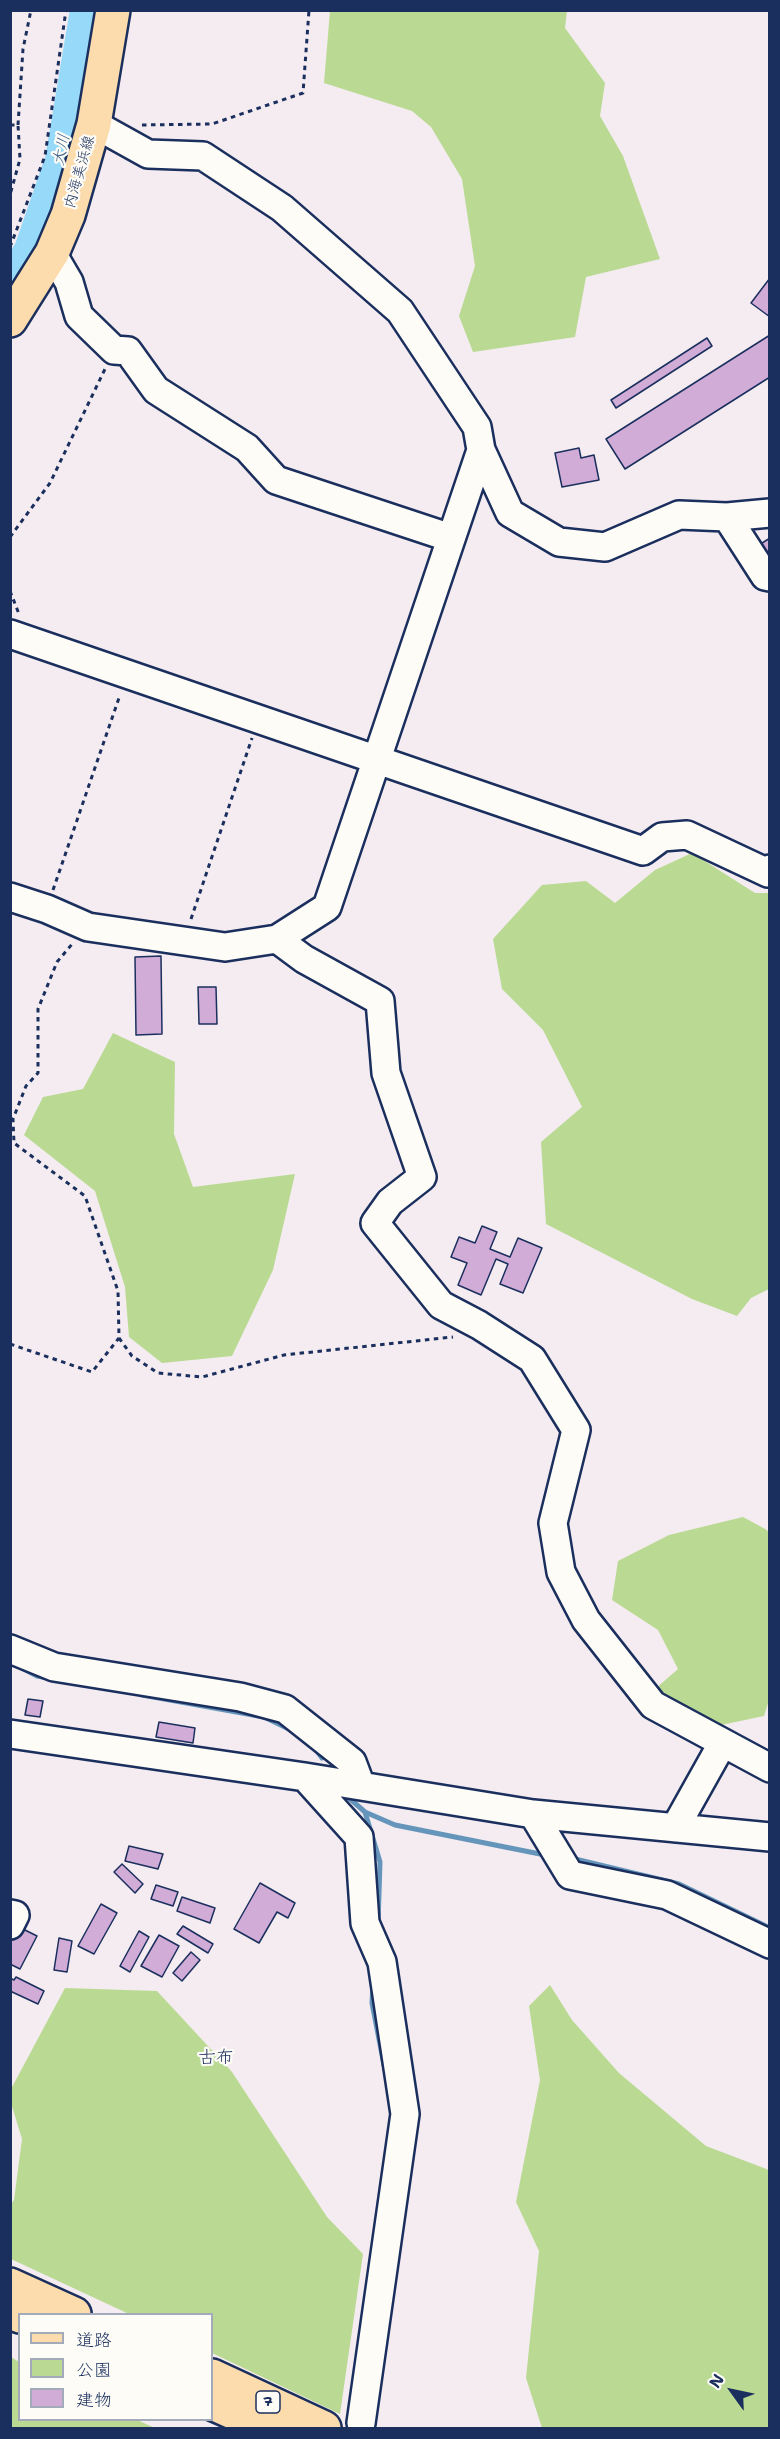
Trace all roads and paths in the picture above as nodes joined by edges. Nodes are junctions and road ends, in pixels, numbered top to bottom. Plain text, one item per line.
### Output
1 (31, 10) edge
2 (66, 10) edge
3 (113, 10) edge
4 (309, 10) edge
5 (10, 125) edge
6 (18, 125) junction
7 (107, 131) junction
8 (10, 195) edge
9 (10, 247) edge
10 (52, 253) junction
11 (10, 320) edge
12 (114, 350) junction
13 (481, 450) junction
14 (770, 513) edge
15 (727, 517) junction
16 (10, 537) edge
17 (451, 538) junction
18 (770, 577) edge
19 (10, 634) edge
20 (128, 674) junction
21 (258, 718) junction
22 (376, 758) junction
23 (770, 869) edge
24 (10, 897) edge
25 (47, 909) junction
26 (88, 927) junction
27 (277, 939) junction
28 (183, 941) junction
29 (479, 1325) junction
30 (119, 1338) junction
31 (10, 1344) edge
32 (10, 1649) edge
33 (10, 1734) edge
34 (722, 1744) junction
35 (770, 1768) edge
36 (305, 1777) junction
37 (361, 1786) junction
38 (533, 1814) junction
39 (675, 1828) junction
40 (770, 1837) edge
41 (10, 1914) edge
42 (10, 1926) edge
43 (770, 1944) edge
44 (10, 2285) edge
45 (72, 2313) edge
46 (213, 2376) edge
47 (213, 2403) edge
48 (361, 2423) dead end
49 (269, 2428) edge
50 (324, 2428) edge

1 - 6 path
2 - 9 path
3 - 7 main road, 内海美浜線
4 - 7 path
5 - 6 path
6 - 8 path
7 - 10 main road, 内海美浜線
7 - 13 street
10 - 11 main road, 内海美浜線
10 - 12 street
12 - 16 path
12 - 17 street
13 - 15 street
13 - 17 street
14 - 15 street
15 - 18 street
17 - 22 street
19 - 20 street
20 - 21 street
20 - 25 path
21 - 22 street
21 - 28 path
22 - 23 street
22 - 27 street
24 - 25 street
25 - 26 street
26 - 28 street
26 - 30 path
27 - 28 street
27 - 29 street
29 - 30 path
29 - 34 street
30 - 31 path
32 - 37 street
33 - 36 street
34 - 35 street
34 - 39 street
36 - 37 street
36 - 48 street
37 - 38 street
38 - 39 street
38 - 43 street
39 - 40 street
41 - 42 street
44 - 45 main road
46 - 50 main road, 7
47 - 49 main road, 7

